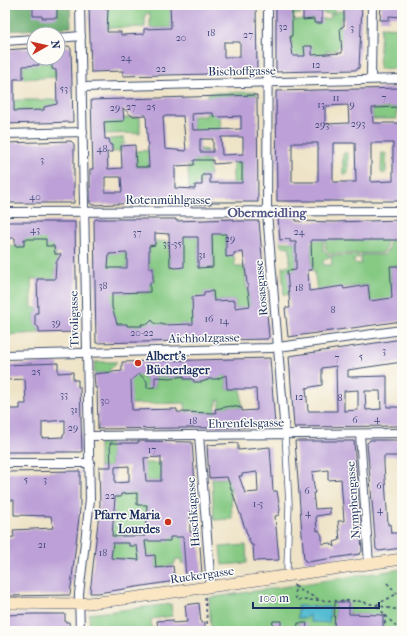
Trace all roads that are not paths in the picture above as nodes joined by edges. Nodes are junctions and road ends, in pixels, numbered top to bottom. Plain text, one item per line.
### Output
1 (80, 5) edge
2 (268, 5) edge
3 (372, 5) edge
4 (81, 36) junction
5 (66, 37) edge
6 (26, 40) edge
7 (5, 41) edge
8 (402, 79) edge
9 (371, 80) junction
10 (267, 82) junction
11 (82, 87) junction
12 (83, 132) junction
13 (5, 134) edge
14 (402, 211) edge
15 (5, 212) edge
16 (84, 212) junction
17 (267, 212) junction
18 (402, 330) edge
19 (278, 348) junction
20 (87, 353) junction
21 (5, 355) edge
22 (402, 433) edge
23 (285, 434) junction
24 (360, 434) junction
25 (199, 435) junction
26 (90, 436) junction
27 (5, 463) edge
28 (90, 463) junction
29 (402, 559) edge
30 (369, 564) junction
31 (288, 572) junction
32 (208, 587) junction
33 (5, 604) edge
34 (79, 604) junction
35 (80, 631) edge

1 - 4 street, Tivoligasse
2 - 10 street, Rosasgasse
3 - 9 street
4 - 5 street
4 - 11 street, Tivoligasse
6 - 7 street
8 - 9 street, Bischoffgasse
9 - 10 street, Bischoffgasse
10 - 11 street, Bischoffgasse
10 - 17 street, Rosasgasse
11 - 12 street, Tivoligasse
12 - 13 street
12 - 16 street, Tivoligasse
14 - 17 street, Rotenmühlgasse
15 - 16 street, Rotenmühlgasse
16 - 17 street, Rotenmühlgasse
16 - 20 street, Tivoligasse
17 - 19 street, Rosasgasse
18 - 19 street, Aichholzgasse
19 - 20 street, Aichholzgasse
19 - 23 street, Rosasgasse
20 - 21 street, Aichholzgasse
20 - 26 street, Tivoligasse
22 - 24 street, Ehrenfelsgasse
23 - 24 street, Ehrenfelsgasse
23 - 25 street, Ehrenfelsgasse
23 - 31 street, Rosasgasse
24 - 30 street, Nymphengasse
25 - 26 street, Ehrenfelsgasse
25 - 32 street, Haschkagasse
26 - 28 street, Tivoligasse
27 - 28 street
28 - 34 street, Tivoligasse
29 - 30 main road, Ruckergasse
30 - 31 main road, Ruckergasse
31 - 32 main road, Ruckergasse
32 - 34 main road, Ruckergasse
33 - 34 main road, Ruckergasse
34 - 35 street, Tivoligasse

